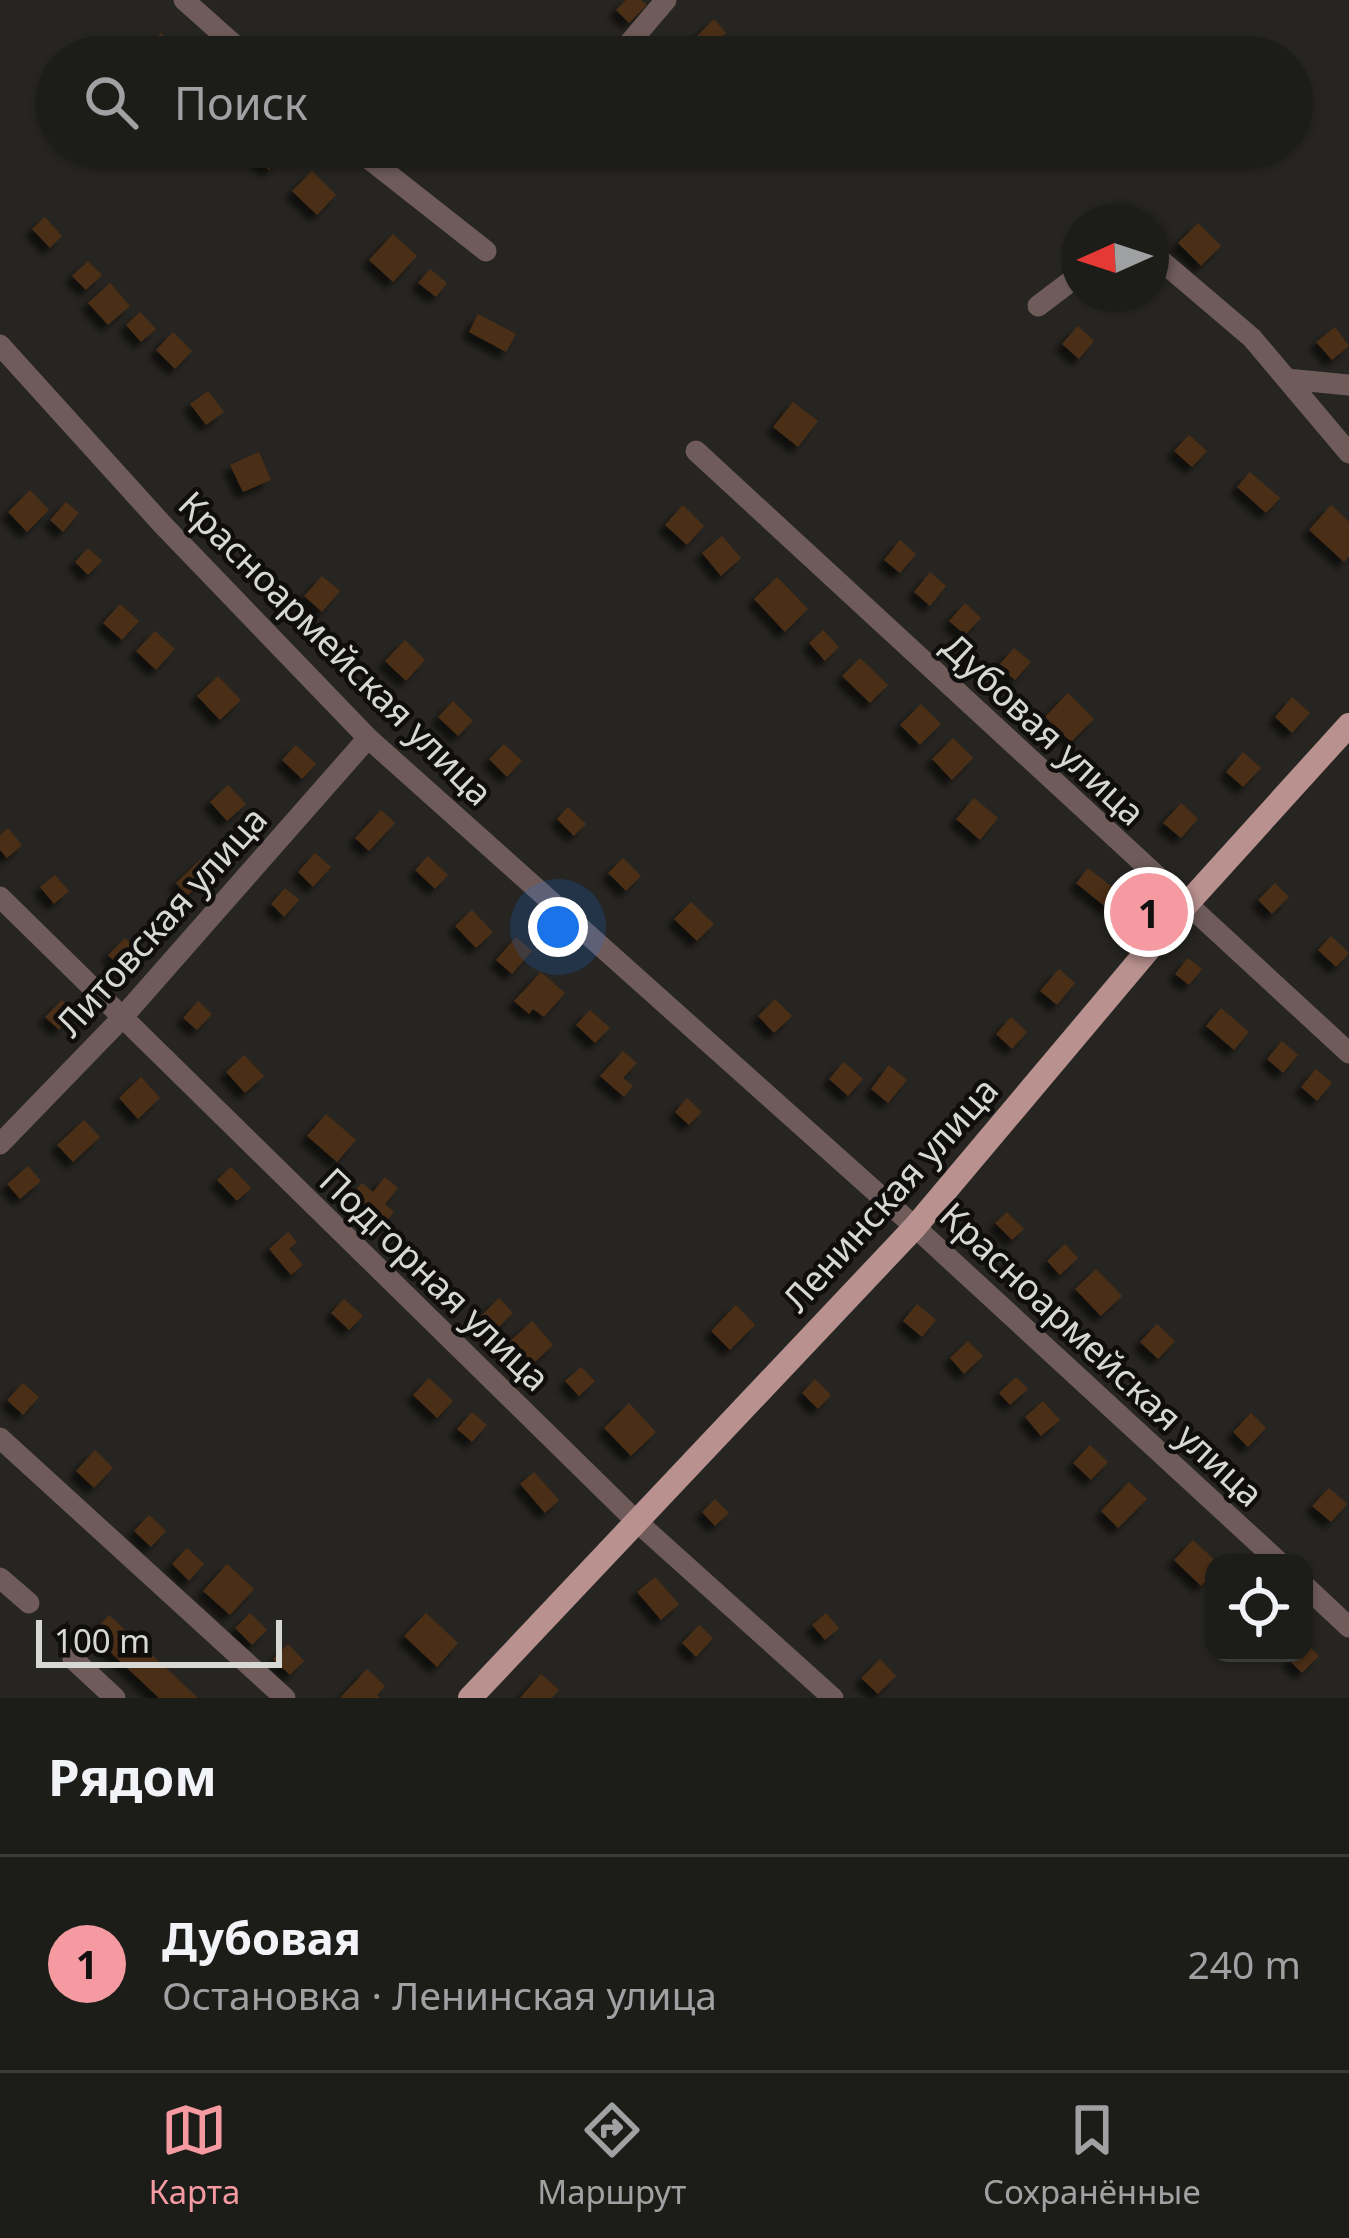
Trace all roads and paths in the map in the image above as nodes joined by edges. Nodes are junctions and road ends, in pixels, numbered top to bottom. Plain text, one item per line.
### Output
1 (184, 0) edge
2 (666, 0) edge
3 (224, 36) edge
4 (635, 36) edge
5 (381, 168) edge
6 (486, 250) dead end
7 (1169, 268) edge
8 (1061, 289) edge
9 (1038, 307) dead end
10 (0, 345) edge
11 (1287, 379) junction
12 (1349, 385) edge
13 (696, 451) dead end
14 (1349, 453) edge
15 (1349, 725) edge
16 (368, 737) junction
17 (0, 897) edge
18 (1186, 905) junction
19 (121, 1018) junction
20 (1349, 1052) edge
21 (0, 1144) edge
22 (915, 1227) junction
23 (0, 1438) edge
24 (636, 1521) junction
25 (1270, 1554) edge
26 (0, 1578) edge
27 (1313, 1593) edge
28 (28, 1603) dead end
29 (1349, 1627) edge
30 (74, 1659) dead end
31 (115, 1698) edge
32 (285, 1698) edge
33 (470, 1698) edge
34 (833, 1698) edge

1 - 3 street
2 - 4 street
5 - 6 street
7 - 11 street
8 - 9 street
10 - 16 street, Красноармейская улица
11 - 12 street
11 - 14 street
13 - 18 street, Дубовая улица
15 - 18 main road, Ленинская улица
16 - 19 street, Литовская улица
16 - 22 street, Красноармейская улица
17 - 19 street, Подгорная улица
18 - 20 street, Дубовая улица
18 - 22 main road, Ленинская улица
19 - 21 street, Литовская улица
19 - 24 street, Подгорная улица
22 - 24 main road, Ленинская улица
22 - 25 street, Красноармейская улица
23 - 32 street
24 - 33 main road, Ленинская улица
24 - 34 street, Подгорная улица
26 - 28 street
27 - 29 street
30 - 31 street

